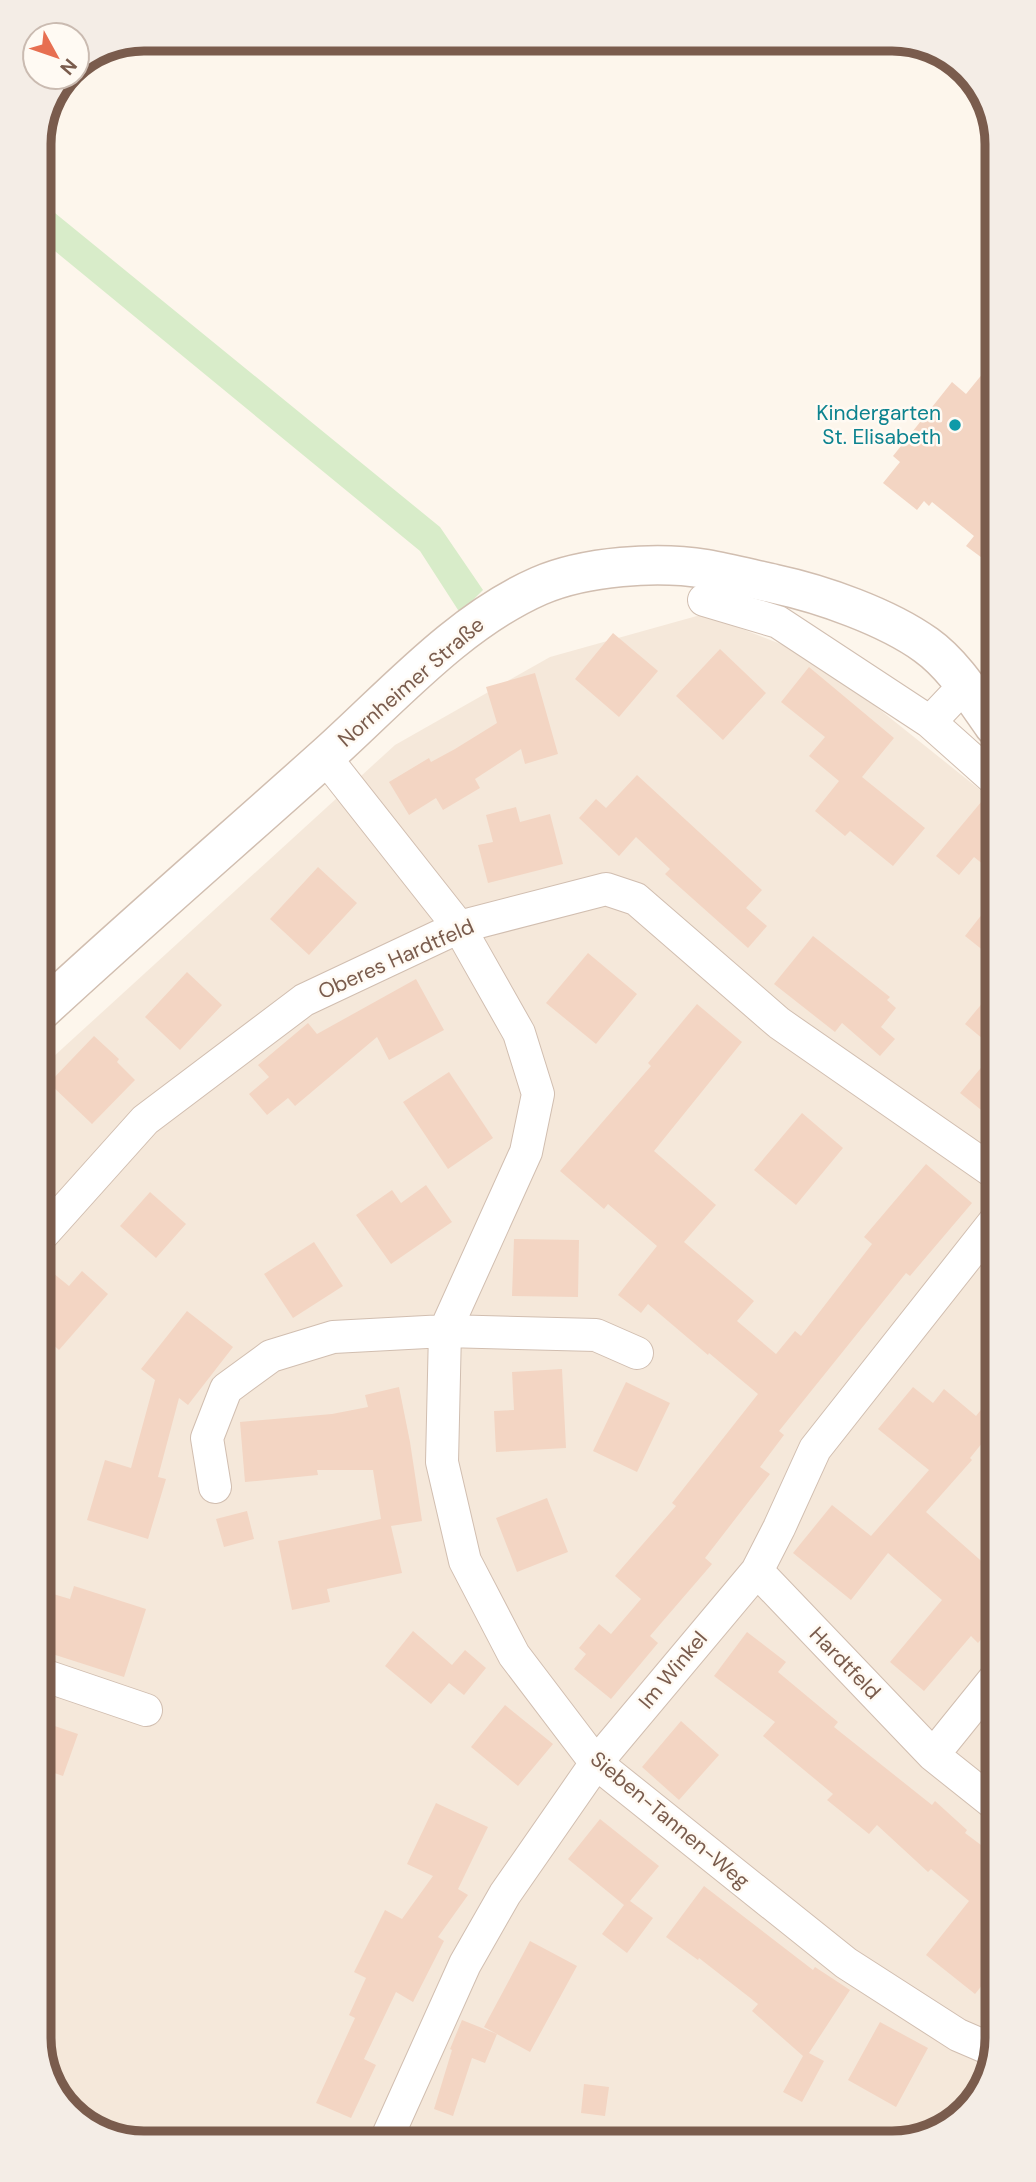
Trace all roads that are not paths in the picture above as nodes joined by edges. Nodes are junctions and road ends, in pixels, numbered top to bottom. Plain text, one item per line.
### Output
1 (704, 600) dead end
2 (965, 685) junction
3 (985, 713) edge
4 (930, 722) junction
5 (325, 757) junction
6 (985, 771) edge
7 (459, 927) junction
8 (51, 1002) edge
9 (985, 1166) edge
10 (51, 1224) edge
11 (985, 1234) edge
12 (445, 1331) junction
13 (637, 1353) dead end
14 (215, 1487) dead end
15 (757, 1572) junction
16 (51, 1678) edge
17 (985, 1691) edge
18 (146, 1710) dead end
19 (933, 1755) junction
20 (596, 1763) junction
21 (985, 1796) edge
22 (984, 2046) edge
23 (390, 2131) edge

1 - 4 street
2 - 3 street, Nornheimer Straße
2 - 4 street
2 - 5 street, Nornheimer Straße
4 - 6 street
5 - 7 street, Sieben-Tannen-Weg
5 - 8 street, Nornheimer Straße
7 - 9 street, Oberes Hardtfeld
7 - 10 street, Oberes Hardtfeld
7 - 12 street, Sieben-Tannen-Weg
11 - 15 street, Im Winkel
12 - 13 street
12 - 14 street
12 - 20 street, Sieben-Tannen-Weg
15 - 19 street, Hardtfeld
15 - 20 street, Im Winkel
16 - 18 street
17 - 19 street
19 - 21 street, Hardtfeld
20 - 22 street, Sieben-Tannen-Weg
20 - 23 street, Im Winkel

